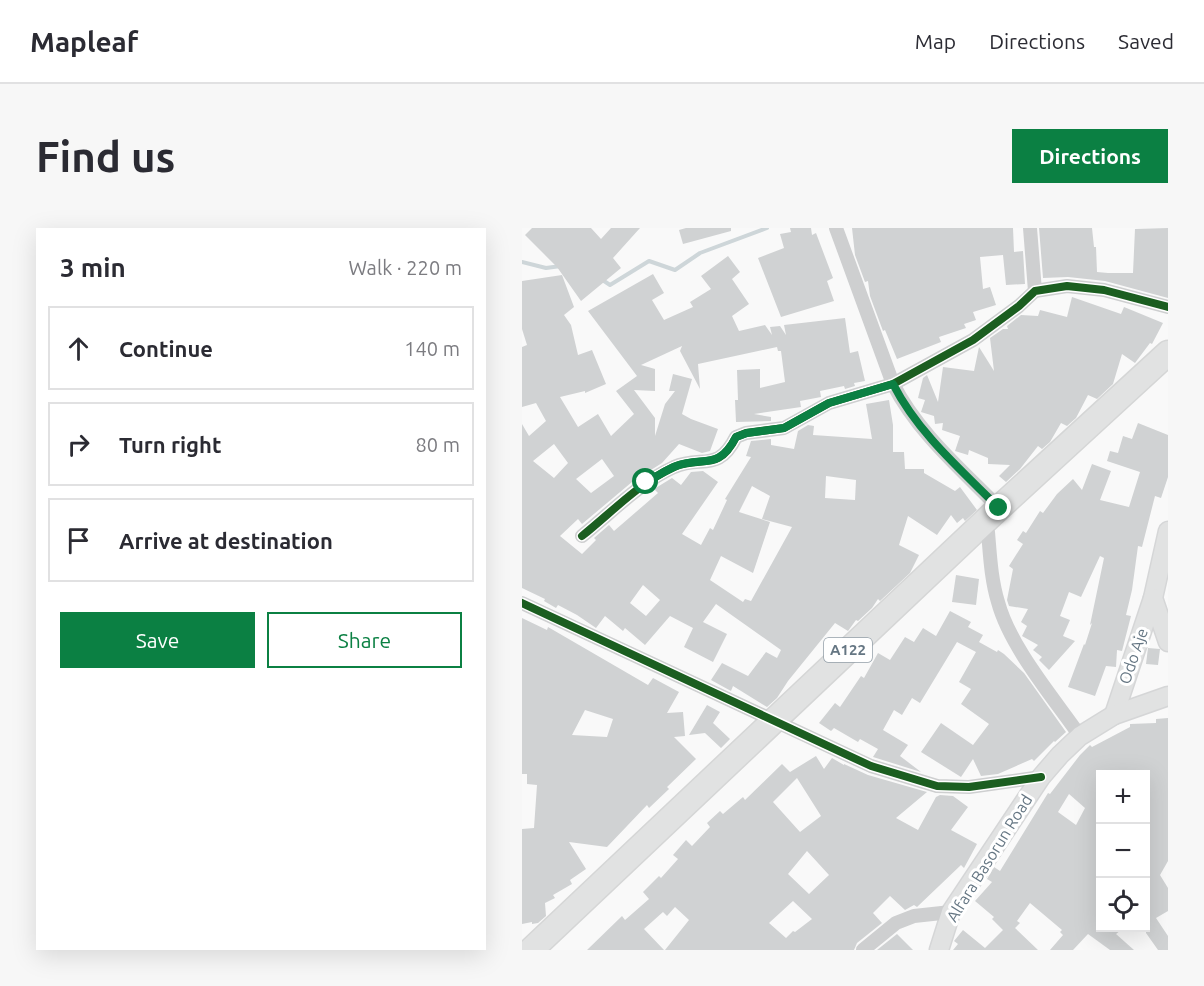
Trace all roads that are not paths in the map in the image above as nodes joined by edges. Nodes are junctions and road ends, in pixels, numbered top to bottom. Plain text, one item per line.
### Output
1 (836, 228) edge
2 (1030, 228) edge
3 (1035, 291) junction
4 (1168, 307) edge
5 (1168, 353) edge
6 (1168, 369) edge
7 (893, 384) junction
8 (999, 508) junction
9 (1168, 531) edge
10 (988, 532) junction
11 (582, 536) dead end
12 (1153, 597) junction
13 (522, 603) edge
14 (1168, 642) edge
15 (1168, 696) edge
16 (1114, 715) junction
17 (779, 722) junction
18 (1080, 736) junction
19 (1041, 777) junction
20 (951, 912) junction
21 (531, 950) edge
22 (546, 950) edge
23 (863, 950) edge
24 (939, 950) edge

1 - 7 street
2 - 3 street
3 - 4 street
3 - 7 street
5 - 8 highway, A122
6 - 10 highway, A122
7 - 8 street
7 - 11 street
8 - 17 highway, A122
9 - 12 street, Odo Aje
10 - 17 highway, A122
10 - 18 street
12 - 14 street, Odo Aje
12 - 16 street, Odo Aje
13 - 17 street
15 - 16 street, Alfara Basorun Road
16 - 18 street, Alfara Basorun Road
17 - 19 street
17 - 21 highway, A122
17 - 22 highway, A122
18 - 19 street, Alfara Basorun Road
19 - 20 street, Alfara Basorun Road
20 - 23 street
20 - 24 street, Alfara Basorun Road

